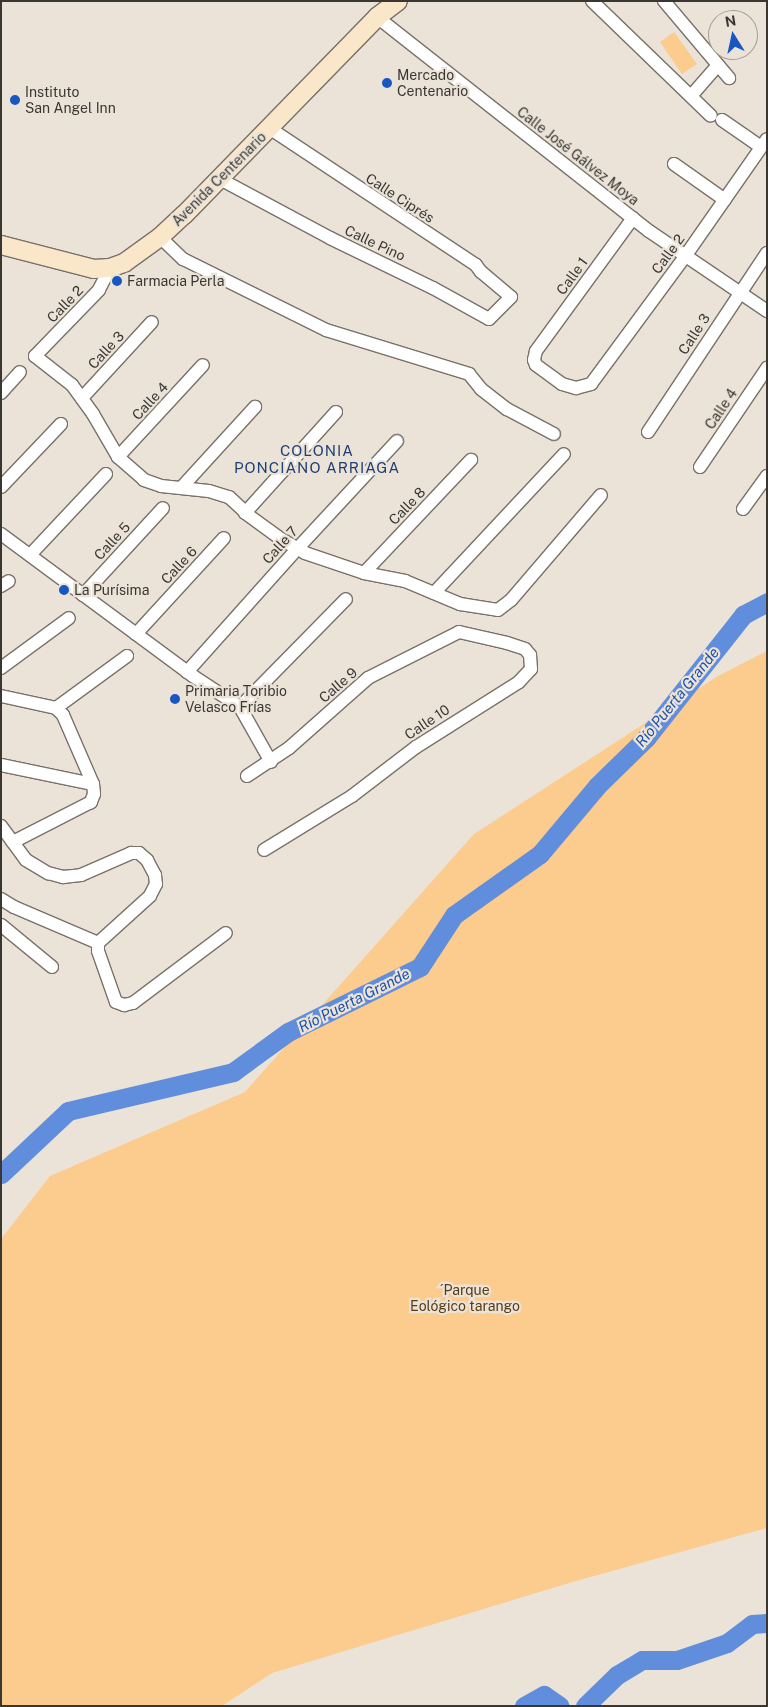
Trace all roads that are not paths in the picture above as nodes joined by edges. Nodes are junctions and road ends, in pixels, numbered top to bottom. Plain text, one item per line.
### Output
1 (398, 1) edge
2 (592, 1) edge
3 (664, 1) edge
4 (377, 16) junction
5 (718, 65) junction
6 (729, 78) dead end
7 (691, 96) junction
8 (269, 128) junction
9 (764, 143) edge
10 (674, 164) dead end
11 (220, 179) junction
12 (725, 200) junction
13 (633, 218) junction
14 (162, 235) junction
15 (1, 245) edge
16 (767, 253) edge
17 (686, 255) junction
18 (110, 268) junction
19 (740, 292) junction
20 (511, 296) joint
21 (767, 311) edge
22 (152, 322) dead end
23 (203, 365) dead end
24 (767, 368) edge
25 (20, 372) dead end
26 (591, 384) joint
27 (1, 392) edge
28 (82, 398) junction
29 (256, 407) dead end
30 (336, 412) dead end
31 (61, 424) dead end
32 (648, 432) dead end
33 (554, 434) dead end
34 (398, 441) dead end
35 (564, 454) dead end
36 (118, 457) junction
37 (471, 460) dead end
38 (700, 467) dead end
39 (106, 474) dead end
40 (767, 476) edge
41 (1, 487) edge
42 (181, 488) junction
43 (601, 495) dead end
44 (163, 508) dead end
45 (743, 509) dead end
46 (245, 513) junction
47 (1, 534) edge
48 (224, 538) dead end
49 (296, 549) junction
50 (30, 555) junction
51 (364, 573) junction
52 (434, 593) junction
53 (83, 595) junction
54 (346, 599) dead end
55 (70, 618) dead end
56 (459, 632) joint
57 (136, 634) junction
58 (127, 656) dead end
59 (1, 668) edge
60 (187, 672) junction
61 (1, 696) edge
62 (240, 707) junction
63 (56, 708) junction
64 (271, 762) junction
65 (1, 765) edge
66 (247, 776) dead end
67 (93, 784) junction
68 (1, 826) edge
69 (14, 842) junction
70 (264, 850) dead end
71 (1, 899) edge
72 (1, 925) edge
73 (226, 933) dead end
74 (98, 943) junction
75 (52, 967) dead end

1 - 4 main road, Avenida Centenario
2 - 7 street
3 - 5 street
4 - 8 main road, Avenida Centenario
4 - 13 street, Calle José Gálvez Moya
5 - 6 street
5 - 7 street
7 - 9 street
8 - 11 main road, Avenida Centenario
8 - 20 street, Calle Ciprés
9 - 12 street, Calle 2
10 - 12 street
11 - 14 main road, Avenida Centenario
11 - 20 street, Calle Pino
12 - 17 street, Calle 2
13 - 17 street, Calle José Gálvez Moya
13 - 26 street, Calle 1
14 - 18 main road, Avenida Centenario
14 - 33 street
15 - 18 main road, Avenida Centenario
16 - 19 street, Calle 3
17 - 19 street, Calle José Gálvez Moya
17 - 26 street, Calle 2
18 - 28 street, Calle 2
19 - 21 street, Calle José Gálvez Moya
19 - 32 street, Calle 3
22 - 28 street, Calle 3
23 - 36 street, Calle 4
24 - 38 street, Calle 4
25 - 27 street
28 - 36 street
29 - 42 street
30 - 46 street
31 - 41 street
34 - 49 street, Calle 7
35 - 52 street
36 - 42 street
37 - 51 street, Calle 8
39 - 50 street
40 - 45 street
42 - 46 street
43 - 52 street
44 - 53 street, Calle 5
46 - 49 street
47 - 50 street
48 - 57 street, Calle 6
49 - 51 street
49 - 60 street, Calle 7
50 - 53 street
51 - 52 street
53 - 57 street
54 - 62 street
55 - 59 street
56 - 64 street, Calle 9
56 - 70 street, Calle 10
57 - 60 street
58 - 63 street
60 - 62 street
61 - 63 street
62 - 64 street
63 - 67 street
64 - 66 street, Calle 9
65 - 67 street
67 - 69 street
68 - 69 street
69 - 74 street
71 - 74 street
72 - 75 street
73 - 74 street

